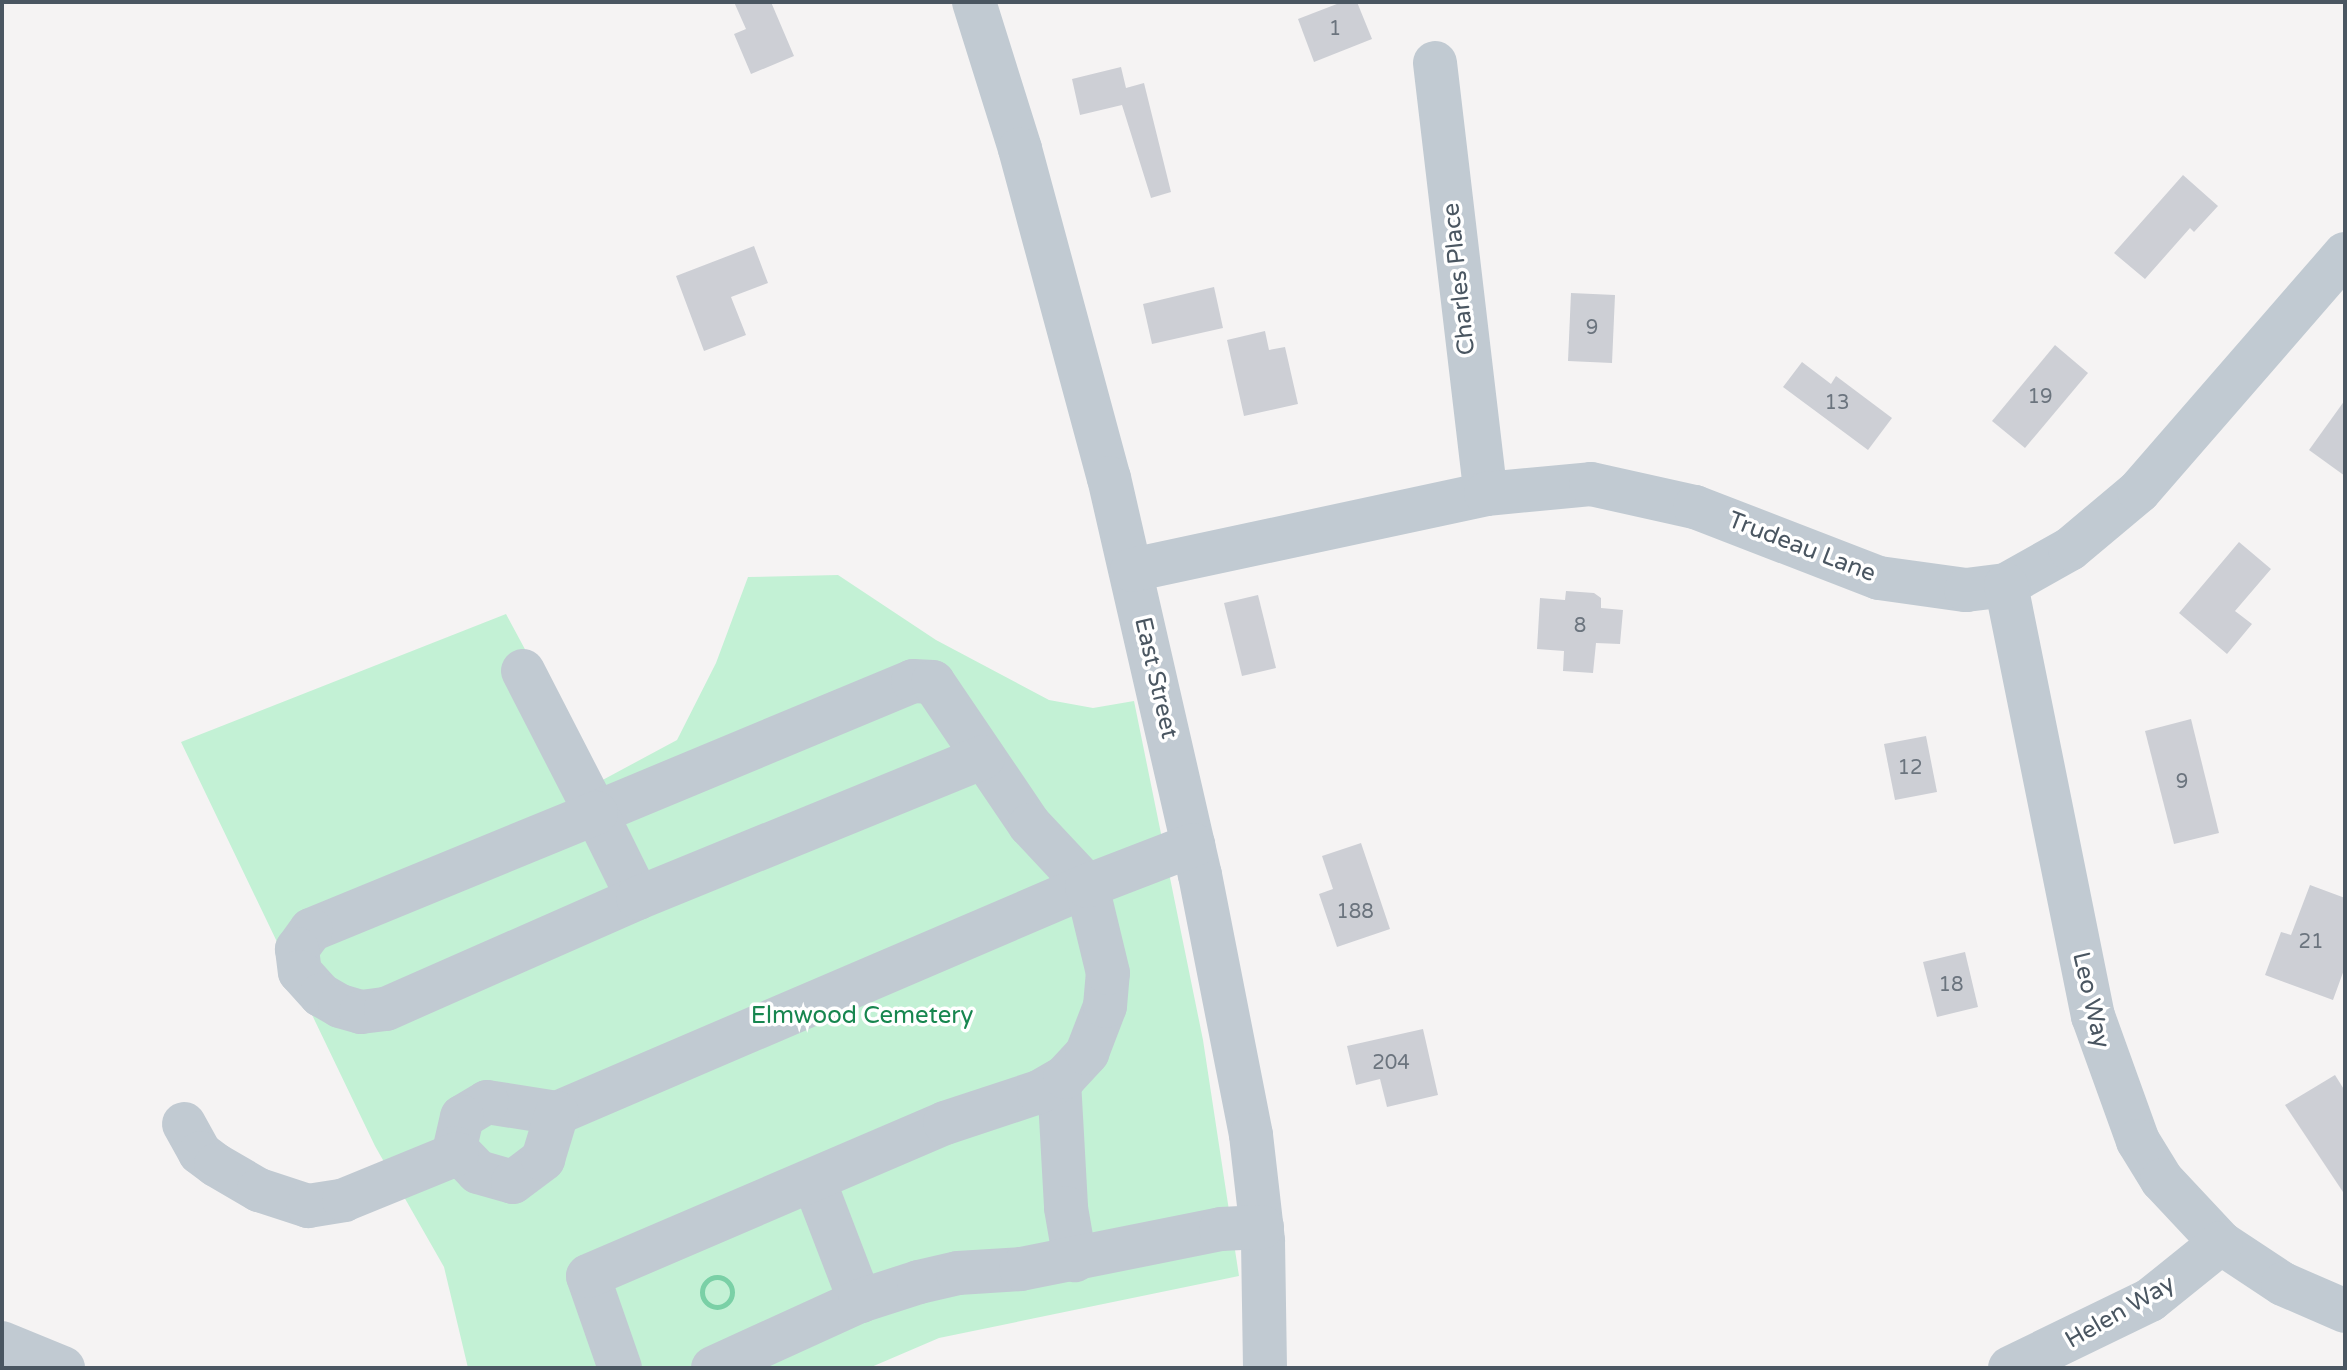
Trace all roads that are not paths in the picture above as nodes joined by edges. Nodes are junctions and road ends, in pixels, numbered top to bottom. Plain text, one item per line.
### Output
1 (974, 2) edge
2 (1435, 63) dead end
3 (2345, 254) edge
4 (1486, 494) junction
5 (1132, 570) junction
6 (2006, 585) junction
7 (523, 671) dead end
8 (983, 757) junction
9 (596, 813) junction
10 (1193, 845) junction
11 (1087, 886) junction
12 (638, 898) junction
13 (1059, 1081) junction
14 (557, 1113) junction
15 (184, 1124) dead end
16 (457, 1154) junction
17 (814, 1181) junction
18 (1262, 1227) junction
19 (2221, 1243) junction
20 (1075, 1260) junction
21 (860, 1301) junction
22 (2345, 1311) edge
23 (2, 1343) edge
24 (63, 1368) edge
25 (620, 1368) edge
26 (713, 1368) edge
27 (1265, 1368) edge
28 (2010, 1368) edge

1 - 5 street, East Street
2 - 4 street, Charles Place
3 - 6 street, Trudeau Lane
4 - 5 street, Trudeau Lane
4 - 6 street, Trudeau Lane
5 - 10 street, East Street
6 - 19 street, Leo Way
7 - 9 street
8 - 9 street
8 - 11 street
8 - 12 street
9 - 12 street
9 - 12 street
10 - 11 street
10 - 18 street, East Street
11 - 13 street
11 - 14 street
13 - 17 street
13 - 20 street
14 - 16 street
14 - 16 street
15 - 16 street
17 - 21 street
17 - 25 street
18 - 20 street
18 - 27 street, East Street
19 - 22 street, Leo Way
19 - 28 street, Helen Way
20 - 21 street
21 - 26 street
23 - 24 street

